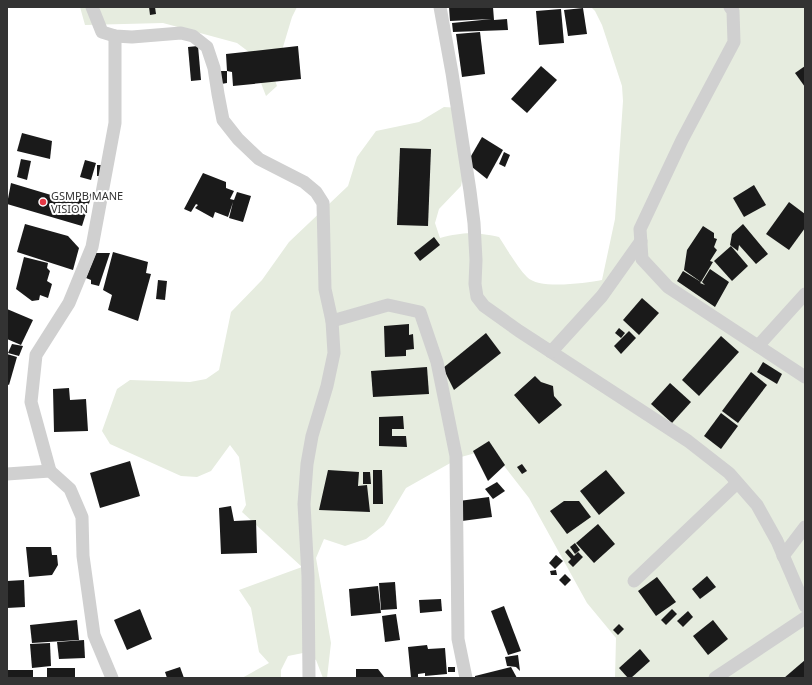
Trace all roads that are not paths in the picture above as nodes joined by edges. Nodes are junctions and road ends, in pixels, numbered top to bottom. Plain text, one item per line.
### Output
1 (92, 7) edge
2 (440, 7) edge
3 (730, 7) edge
4 (115, 36) junction
5 (641, 241) junction
6 (805, 294) edge
7 (332, 321) junction
8 (758, 346) junction
9 (551, 352) junction
10 (805, 377) edge
11 (50, 471) junction
12 (7, 474) edge
13 (737, 483) junction
14 (805, 527) edge
15 (783, 556) junction
16 (634, 581) dead end
17 (805, 606) edge
18 (805, 618) edge
19 (112, 678) edge
20 (309, 678) edge
21 (466, 678) edge
22 (715, 678) edge

1 - 4 street
2 - 9 street
3 - 5 street
4 - 7 street
4 - 11 street
5 - 8 street
5 - 9 street
6 - 8 street
7 - 20 street
7 - 21 street
8 - 10 street
9 - 13 street
11 - 12 street
11 - 19 street
13 - 15 street
13 - 16 street
14 - 15 street
15 - 17 street
18 - 22 street

